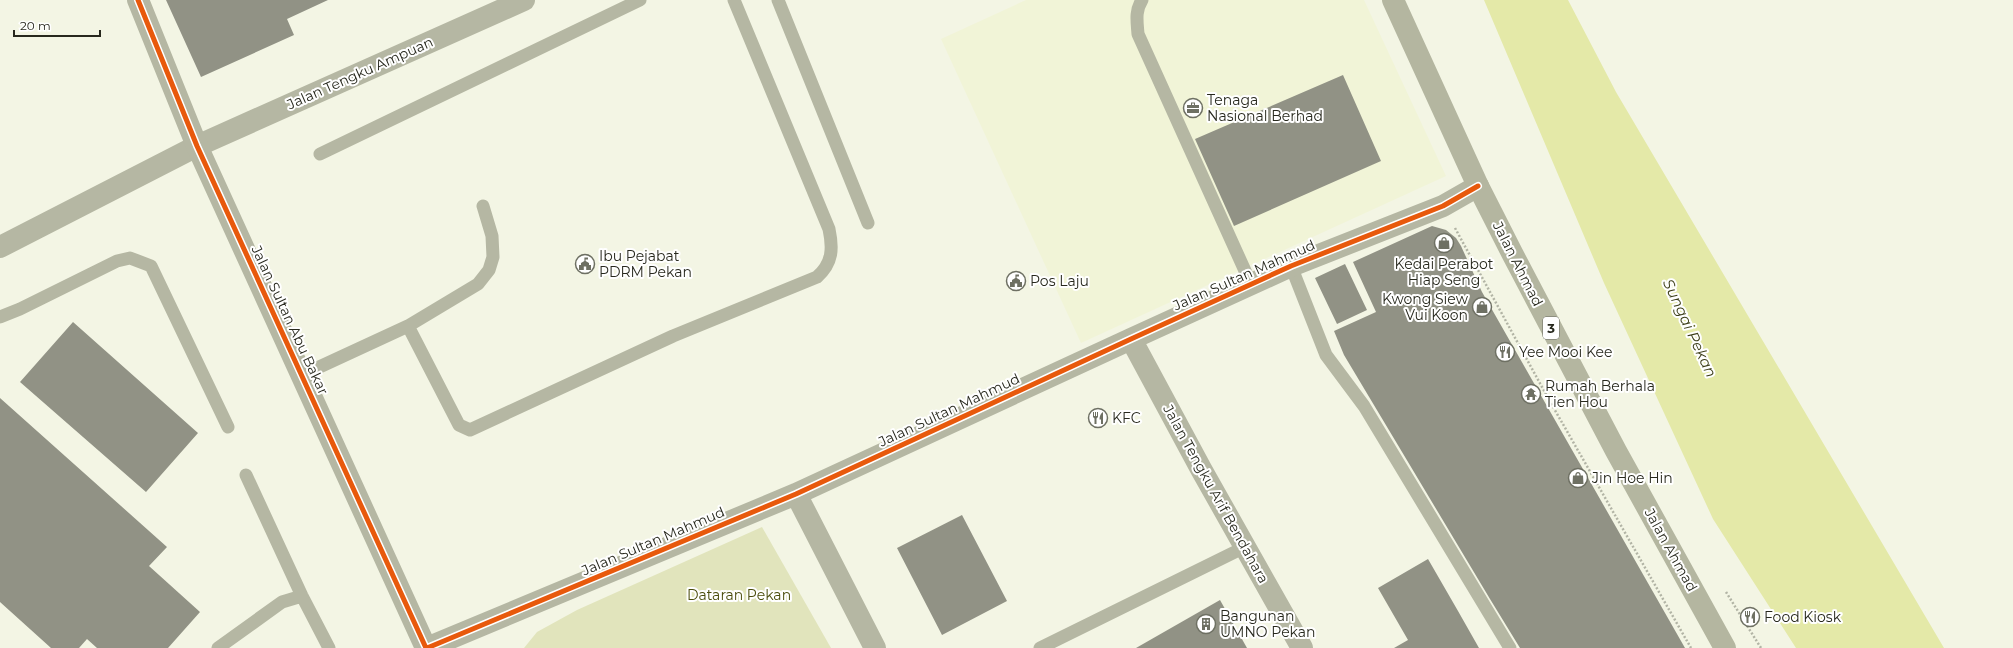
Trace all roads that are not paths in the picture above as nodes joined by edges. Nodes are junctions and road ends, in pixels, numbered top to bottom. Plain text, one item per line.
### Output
1 (138, 0) edge
2 (524, 0) edge
3 (640, 0) edge
4 (734, 0) edge
5 (778, 0) edge
6 (1142, 0) edge
7 (1392, 0) edge
8 (197, 146) junction
9 (320, 154) dead end
10 (1478, 186) junction
11 (482, 206) dead end
12 (868, 223) dead end
13 (0, 247) edge
14 (1291, 266) junction
15 (1251, 284) junction
16 (0, 317) edge
17 (408, 326) junction
18 (1131, 339) junction
19 (302, 375) junction
20 (228, 427) dead end
21 (246, 475) dead end
22 (796, 494) junction
23 (1245, 547) junction
24 (302, 596) junction
25 (218, 648) edge
26 (329, 648) edge
27 (427, 648) edge
28 (875, 648) edge
29 (1040, 648) edge
30 (1302, 648) edge
31 (1510, 648) edge
32 (1725, 648) edge

1 - 8 street, Jalan Sultan Abu Bakar
2 - 8 street, Jalan Tengku Ampuan
3 - 9 lane
4 - 17 lane
5 - 12 lane
6 - 15 lane
7 - 10 highway, Jalan Ahmad / 3
8 - 13 street, Jalan Tengku Ampuan
8 - 19 street, Jalan Sultan Abu Bakar
10 - 14 street, Jalan Sultan Mahmud
10 - 32 highway, Jalan Ahmad / 3
11 - 17 lane
14 - 15 street, Jalan Sultan Mahmud
14 - 31 lane
15 - 18 street, Jalan Sultan Mahmud
16 - 20 lane
17 - 19 lane
18 - 22 street, Jalan Sultan Mahmud
18 - 23 street, Jalan Tengku Arif Bendahara
19 - 27 street, Jalan Sultan Abu Bakar
21 - 24 lane
22 - 27 street, Jalan Sultan Mahmud
22 - 28 street
23 - 29 lane
23 - 30 street, Jalan Tengku Arif Bendahara
24 - 25 lane
24 - 26 lane

